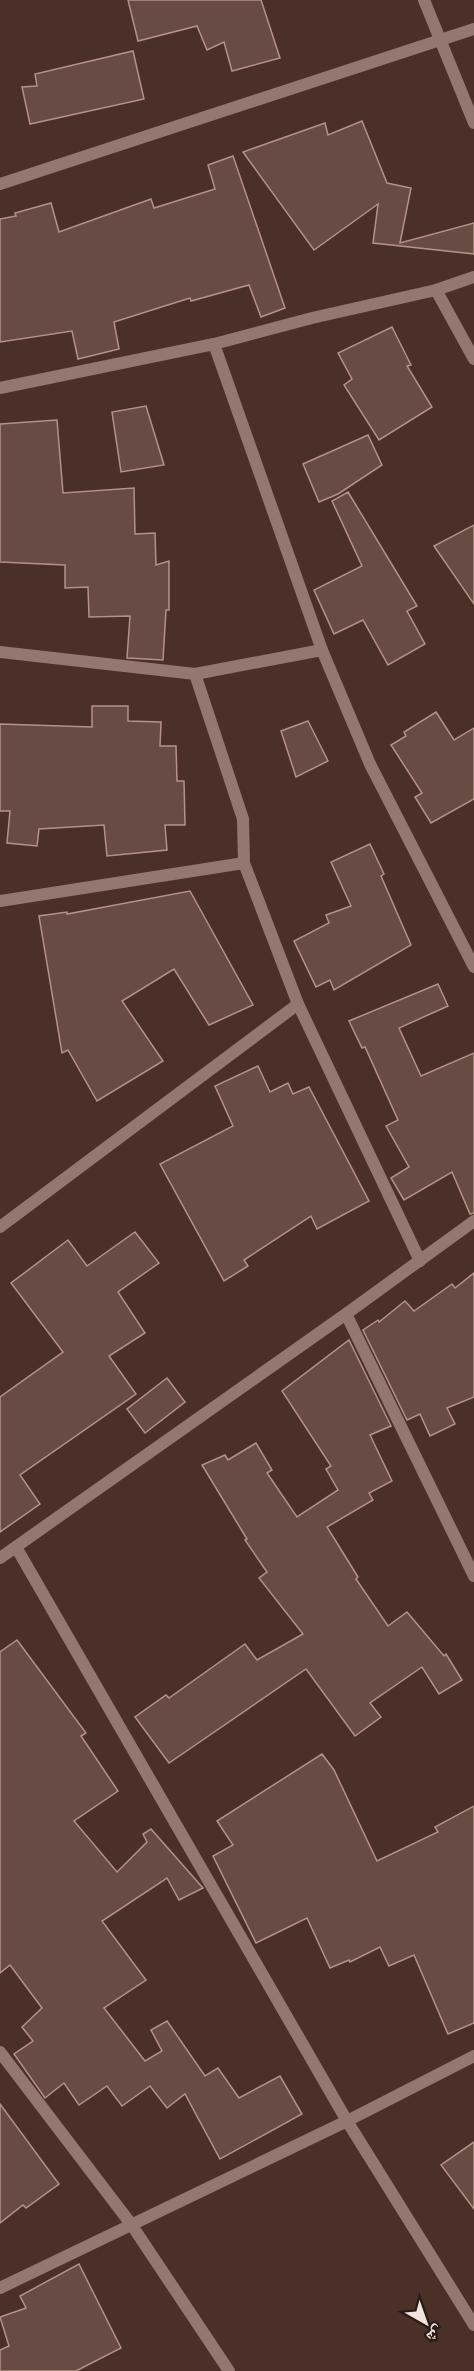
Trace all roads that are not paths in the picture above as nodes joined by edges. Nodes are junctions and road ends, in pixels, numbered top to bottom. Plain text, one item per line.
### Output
1 (424, 0) edge
2 (474, 29) edge
3 (439, 40) junction
4 (474, 123) edge
5 (0, 184) edge
6 (474, 278) edge
7 (436, 290) junction
8 (214, 344) junction
9 (474, 359) edge
10 (0, 388) edge
11 (322, 650) junction
12 (0, 652) edge
13 (195, 674) junction
14 (244, 863) junction
15 (0, 901) edge
16 (474, 967) edge
17 (298, 1004) junction
18 (474, 1221) edge
19 (0, 1227) edge
20 (420, 1261) junction
21 (346, 1314) junction
22 (16, 1547) junction
23 (0, 1558) edge
24 (474, 1576) edge
25 (0, 2052) edge
26 (474, 2056) edge
27 (347, 2121) junction
28 (131, 2224) junction
29 (0, 2288) edge
30 (474, 2325) edge
31 (229, 2371) edge

1 - 3 street
2 - 3 street
3 - 4 street
3 - 5 street
6 - 7 street
7 - 8 street
7 - 9 street
8 - 10 street
8 - 11 street
11 - 13 street
11 - 16 street
12 - 13 street
13 - 14 street
14 - 15 street
14 - 17 street
17 - 19 street
17 - 20 street
18 - 20 street
20 - 21 street
21 - 22 street
21 - 24 street
22 - 23 street
22 - 27 street
25 - 28 street
26 - 27 street
27 - 28 street
27 - 30 street
28 - 29 street
28 - 31 street

